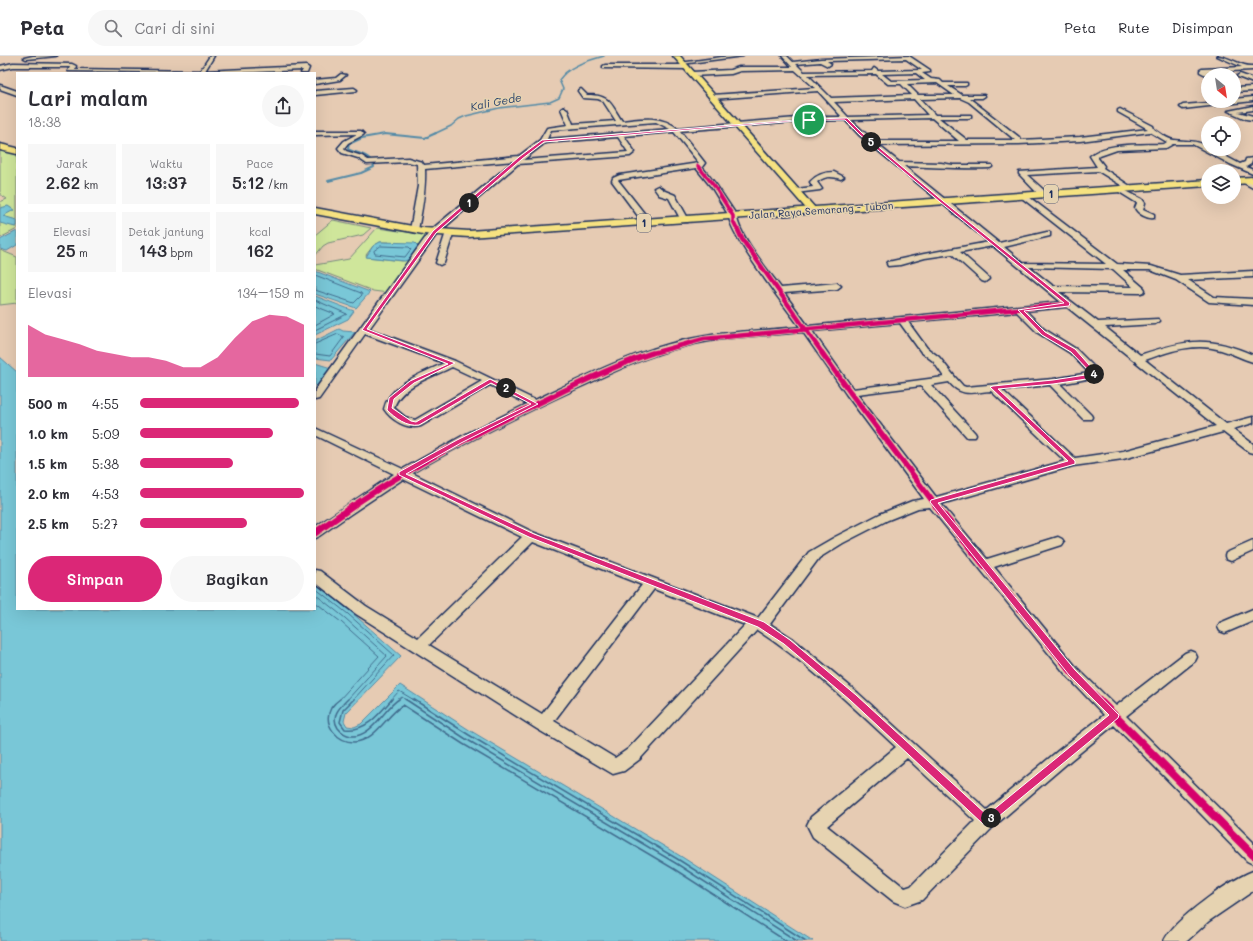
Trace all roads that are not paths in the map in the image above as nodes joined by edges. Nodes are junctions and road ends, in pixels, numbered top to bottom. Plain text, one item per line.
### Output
1 (54, 56) edge
2 (212, 56) edge
3 (740, 56) edge
4 (784, 56) edge
5 (1219, 56) edge
6 (858, 57) edge
7 (888, 57) edge
8 (821, 60) junction
9 (681, 62) edge
10 (864, 63) dead end
11 (795, 65) junction
12 (8, 66) junction
13 (605, 67) dead end
14 (0, 68) edge
15 (754, 69) junction
16 (1241, 69) edge
17 (1252, 69) edge
18 (70, 70) junction
19 (66, 72) edge
20 (134, 72) edge
21 (203, 72) edge
22 (223, 72) edge
23 (304, 72) edge
24 (879, 72) junction
25 (918, 72) junction
26 (843, 73) junction
27 (692, 74) junction
28 (802, 74) junction
29 (343, 75) dead end
30 (1253, 75) edge
31 (1241, 76) edge
32 (1241, 78) edge
33 (930, 81) junction
34 (316, 82) edge
35 (902, 82) junction
36 (1253, 82) edge
37 (1241, 83) edge
38 (965, 84) dead end
39 (942, 85) junction
40 (0, 87) edge
41 (1253, 88) edge
42 (819, 89) junction
43 (354, 90) dead end
44 (1241, 90) edge
45 (581, 91) dead end
46 (16, 92) edge
47 (316, 93) edge
48 (960, 96) junction
49 (982, 96) dead end
50 (712, 97) junction
51 (916, 97) junction
52 (1253, 99) edge
53 (829, 100) junction
54 (1241, 101) edge
55 (1201, 105) edge
56 (1183, 107) dead end
57 (1241, 108) edge
58 (1253, 108) edge
59 (564, 109) dead end
60 (1244, 109) junction
61 (1120, 110) dead end
62 (1253, 112) edge
63 (969, 116) dead end
64 (934, 118) junction
65 (1253, 118) edge
66 (845, 119) junction
67 (620, 123) junction
68 (737, 125) junction
69 (571, 126) junction
70 (676, 130) junction
71 (1151, 130) junction
72 (316, 133) edge
73 (620, 135) junction
74 (543, 141) junction
75 (965, 142) junction
76 (1019, 142) junction
77 (1172, 142) junction
78 (872, 143) junction
79 (0, 147) edge
80 (16, 151) edge
81 (519, 160) junction
82 (1253, 160) edge
83 (898, 164) junction
84 (698, 166) junction
85 (990, 166) dead end
86 (1242, 166) junction
87 (421, 167) junction
88 (1099, 169) junction
89 (1253, 172) edge
90 (841, 176) dead end
91 (1201, 184) edge
92 (658, 188) dead end
93 (1131, 189) junction
94 (1118, 190) junction
95 (796, 192) junction
96 (1043, 194) junction
97 (1024, 196) junction
98 (941, 202) junction
99 (813, 210) junction
100 (316, 211) edge
101 (733, 216) junction
102 (1151, 216) dead end
103 (685, 220) junction
104 (647, 222) junction
105 (414, 230) junction
106 (434, 232) junction
107 (448, 234) junction
108 (1047, 234) dead end
109 (996, 245) junction
110 (954, 251) junction
111 (440, 263) dead end
112 (891, 264) dead end
113 (1021, 265) junction
114 (1115, 267) junction
115 (1253, 274) edge
116 (1242, 276) junction
117 (1179, 278) junction
118 (984, 279) dead end
119 (1253, 283) edge
120 (837, 286) dead end
121 (1050, 289) junction
122 (780, 291) junction
123 (1253, 302) edge
124 (1069, 304) junction
125 (1020, 310) junction
126 (902, 320) junction
127 (1155, 321) dead end
128 (1097, 325) junction
129 (806, 328) junction
130 (364, 330) junction
131 (1138, 359) junction
132 (1253, 359) edge
133 (452, 363) junction
134 (951, 379) junction
135 (490, 381) junction
136 (1053, 382) junction
137 (924, 383) junction
138 (993, 387) junction
139 (850, 392) junction
140 (316, 396) edge
141 (535, 404) junction
142 (1087, 417) dead end
143 (1253, 420) edge
144 (1223, 427) junction
145 (316, 432) edge
146 (971, 435) dead end
147 (1253, 449) edge
148 (1073, 462) junction
149 (401, 474) junction
150 (933, 502) junction
151 (316, 532) edge
152 (531, 536) junction
153 (1058, 542) dead end
154 (1253, 546) edge
155 (1231, 556) dead end
156 (984, 565) junction
157 (316, 575) edge
158 (651, 583) junction
159 (1253, 615) edge
160 (758, 624) junction
161 (1225, 627) dead end
162 (419, 646) junction
163 (1190, 657) dead end
164 (1115, 715) junction
165 (543, 724) junction
166 (907, 748) junction
167 (987, 821) junction
168 (1253, 855) edge
169 (1253, 880) edge
170 (1174, 941) edge

1 - 12 street
2 - 21 street
3 - 9 street
3 - 15 street
4 - 11 street
5 - 17 street
6 - 7 street
6 - 8 street
6 - 10 street
7 - 25 street
8 - 11 street
8 - 26 street
9 - 13 street
9 - 27 main road
11 - 15 street
11 - 28 street
12 - 14 street
12 - 18 street
15 - 27 street
16 - 17 street
18 - 19 street
18 - 20 street
22 - 23 street
24 - 25 street
24 - 25 street
24 - 26 street
24 - 35 street
25 - 33 street
26 - 28 street
27 - 50 main road
28 - 42 street
29 - 34 street
30 - 31 street
32 - 36 street
33 - 35 street
33 - 39 street
35 - 51 street
36 - 37 street
38 - 39 street
39 - 48 street
40 - 46 street
41 - 44 street
42 - 50 street
42 - 53 street
43 - 47 street
45 - 67 street
48 - 49 street
48 - 51 street
48 - 76 street
50 - 68 main road
51 - 53 street
51 - 64 street
52 - 54 street
53 - 66 street
55 - 56 street
57 - 60 street
58 - 60 street
59 - 69 street
60 - 62 street
60 - 65 street
61 - 71 street
63 - 64 street
64 - 66 street
64 - 75 street
66 - 68 street
66 - 78 street
67 - 69 street
67 - 70 street
68 - 70 street
68 - 95 main road
69 - 74 street
70 - 73 street
70 - 84 street
71 - 76 street
71 - 77 street
72 - 87 street
73 - 74 street
73 - 81 street
74 - 81 street
75 - 76 street
75 - 78 street
77 - 86 street
77 - 88 street
78 - 83 street
79 - 80 highway
81 - 87 street
81 - 106 street
82 - 86 street
83 - 85 street
83 - 98 street
84 - 101 street
84 - 104 street
86 - 89 street
87 - 105 street
88 - 93 street
88 - 96 street
90 - 95 street
91 - 93 highway, Jalan Raya Semarang - Tuban / 1
92 - 103 street
93 - 94 highway, Jalan Raya Semarang - Tuban / 1
94 - 96 highway, Jalan Raya Semarang - Tuban / 1
94 - 102 street
95 - 99 main road
96 - 97 highway, Jalan Raya Semarang - Tuban / 1
97 - 98 highway, Jalan Raya Semarang - Tuban / 1
97 - 114 street
98 - 99 highway, Jalan Raya Semarang - Tuban / 1
98 - 109 street
99 - 101 highway, Jalan Raya Semarang - Tuban / 1
100 - 105 highway, Jalan Raya Semarang - Tuban / 1
101 - 103 highway, Jalan Raya Semarang - Tuban / 1
101 - 122 street
103 - 104 highway, Jalan Raya Semarang - Tuban / 1
104 - 107 highway, Jalan Raya Semarang - Tuban / 1
105 - 106 highway, Jalan Raya Semarang - Tuban / 1
106 - 107 highway, Jalan Raya Semarang - Tuban / 1
106 - 130 street
107 - 111 street
108 - 109 street
109 - 110 street
109 - 113 street
110 - 112 street
110 - 118 street
113 - 114 street
113 - 121 street
114 - 117 street
114 - 121 street
115 - 116 street
116 - 117 street
116 - 119 street
117 - 123 street
120 - 122 street
121 - 124 street
122 - 129 street
124 - 125 street
124 - 128 street
125 - 126 street
125 - 136 street
126 - 129 street
126 - 134 street
127 - 128 street
128 - 131 street
129 - 139 street
129 - 141 street
130 - 133 street
130 - 140 street
131 - 132 street
131 - 144 street
133 - 135 street
133 - 135 street
134 - 137 street
134 - 138 street
135 - 141 street
136 - 138 street
136 - 142 street
137 - 139 street
137 - 146 street
138 - 148 street
139 - 150 street
141 - 149 street
143 - 144 street
144 - 147 street
144 - 148 street
145 - 149 street
148 - 150 street
149 - 151 street
149 - 152 street
150 - 156 street
150 - 160 street
152 - 158 street
152 - 162 street
153 - 156 street
154 - 155 street
156 - 164 street
157 - 162 street
158 - 160 street
158 - 165 street
159 - 161 street
160 - 165 street
160 - 166 street
162 - 165 street
163 - 164 street
164 - 167 street
164 - 168 street
166 - 167 street
166 - 167 street
169 - 170 street

